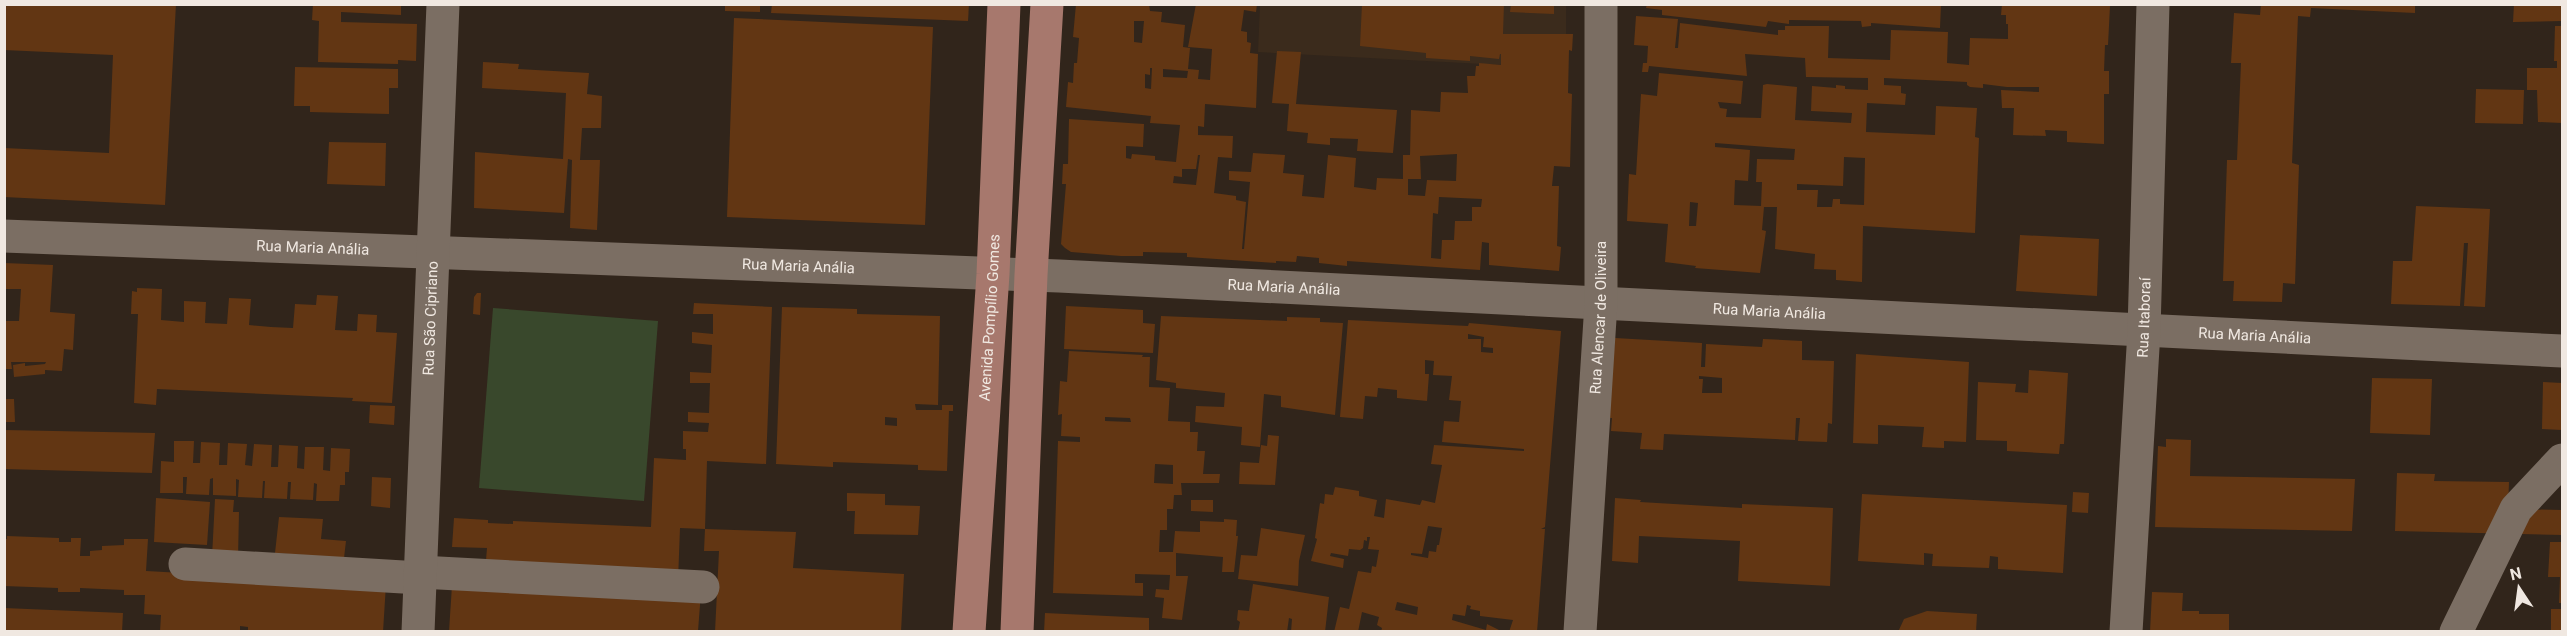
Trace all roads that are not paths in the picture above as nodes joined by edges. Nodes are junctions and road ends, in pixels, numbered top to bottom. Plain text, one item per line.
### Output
1 (443, 4) edge
2 (1004, 4) edge
3 (1047, 4) edge
4 (1601, 4) edge
5 (2153, 4) edge
6 (4, 236) edge
7 (433, 254) junction
8 (993, 274) junction
9 (1031, 275) junction
10 (1601, 303) junction
11 (2144, 331) junction
12 (2562, 351) edge
13 (2562, 460) edge
14 (185, 564) dead end
15 (420, 575) junction
16 (703, 587) dead end
17 (418, 632) edge
18 (969, 632) edge
19 (1017, 632) edge
20 (1580, 632) edge
21 (2126, 632) edge
22 (2456, 632) edge

1 - 7 street, Rua São Cipriano
2 - 8 main road, Avenida Pompílio Gomes
3 - 9 main road
4 - 10 street, Rua Alencar de Oliveira
5 - 11 street, Rua Itaboraí
6 - 7 street, Rua Maria Anália
7 - 8 street, Rua Maria Anália
7 - 15 street, Rua São Cipriano
8 - 9 street, Rua Maria Anália
8 - 18 main road, Avenida Pompílio Gomes
9 - 10 street, Rua Maria Anália
9 - 19 main road
10 - 11 street, Rua Maria Anália
10 - 20 street, Rua Alencar de Oliveira
11 - 12 street, Rua Maria Anália
11 - 21 street, Rua Itaboraí
13 - 22 street
14 - 15 street
15 - 16 street
15 - 17 street, Rua São Cipriano

